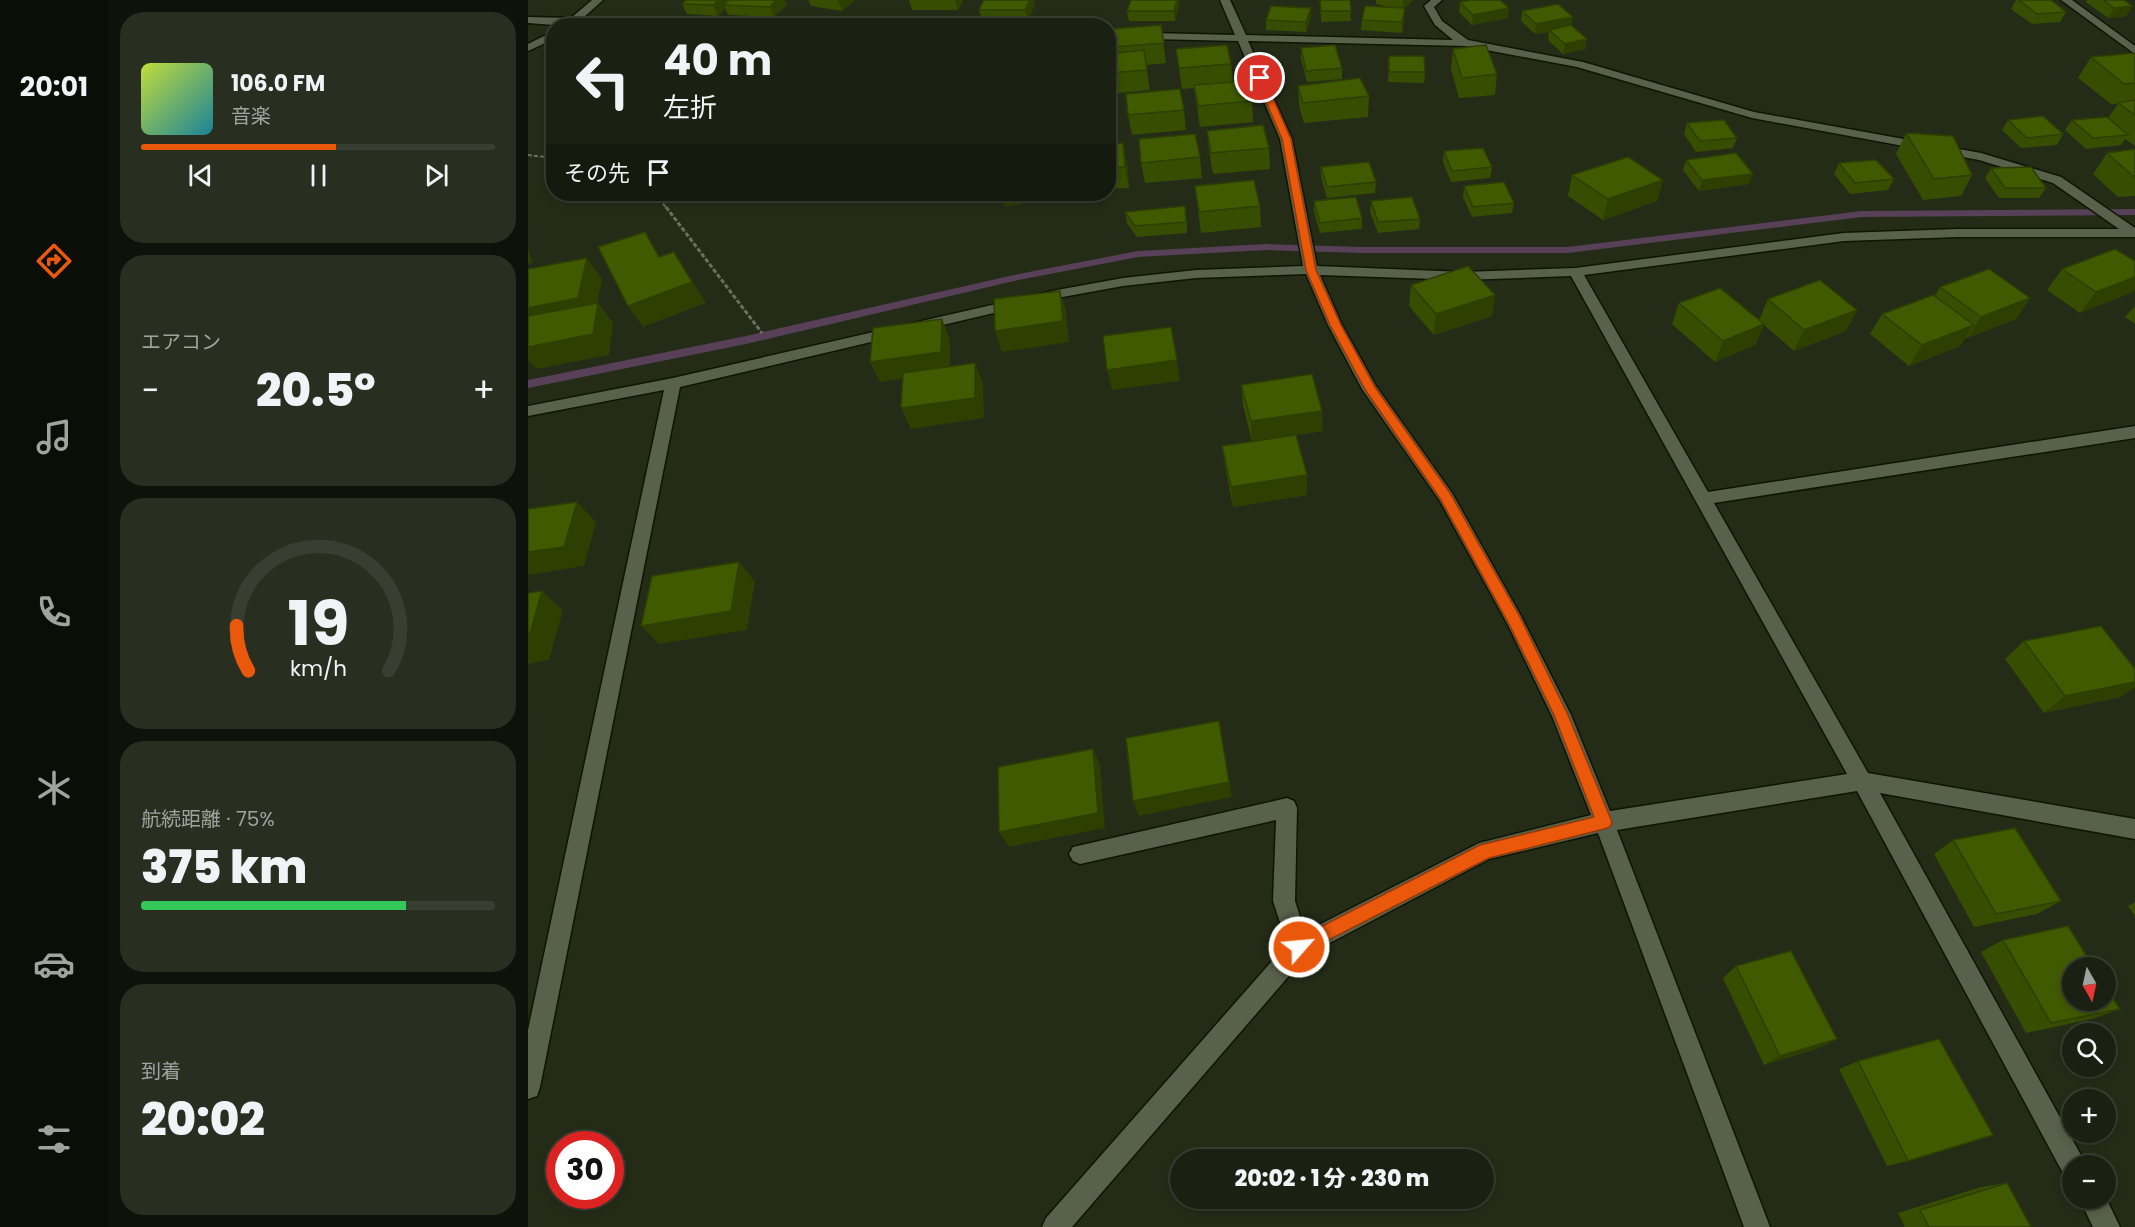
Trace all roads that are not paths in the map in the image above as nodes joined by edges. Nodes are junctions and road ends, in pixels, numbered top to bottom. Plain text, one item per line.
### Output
1 (598, 0) edge
2 (1225, 0) edge
3 (1437, 0) edge
4 (2066, 0) edge
5 (578, 18) edge
6 (528, 20) edge
7 (546, 21) edge
8 (1116, 35) edge
9 (546, 38) edge
10 (1242, 38) junction
11 (1465, 43) junction
12 (528, 48) edge
13 (2135, 51) edge
14 (2134, 233) edge
15 (1311, 270) junction
16 (1575, 272) junction
17 (674, 383) junction
18 (528, 411) edge
19 (2135, 432) edge
20 (1703, 499) junction
21 (1863, 781) junction
22 (1604, 822) junction
23 (2135, 829) edge
24 (1080, 854) dead end
25 (1299, 947) junction
26 (528, 1087) edge
27 (2067, 1155) edge
28 (2098, 1209) edge
29 (1055, 1227) edge
30 (1757, 1227) edge
31 (2107, 1227) edge

1 - 5 street
2 - 10 street
3 - 11 street
4 - 13 street
6 - 7 street
8 - 10 street
9 - 12 street
10 - 11 street
10 - 15 street
11 - 14 street
14 - 16 street
15 - 16 street
15 - 17 street
15 - 22 street
16 - 20 street
17 - 18 street
17 - 26 street
19 - 20 street
20 - 21 street
21 - 22 street
21 - 23 street
21 - 27 street
22 - 25 street
22 - 30 street
24 - 25 street
25 - 29 street
28 - 31 street

